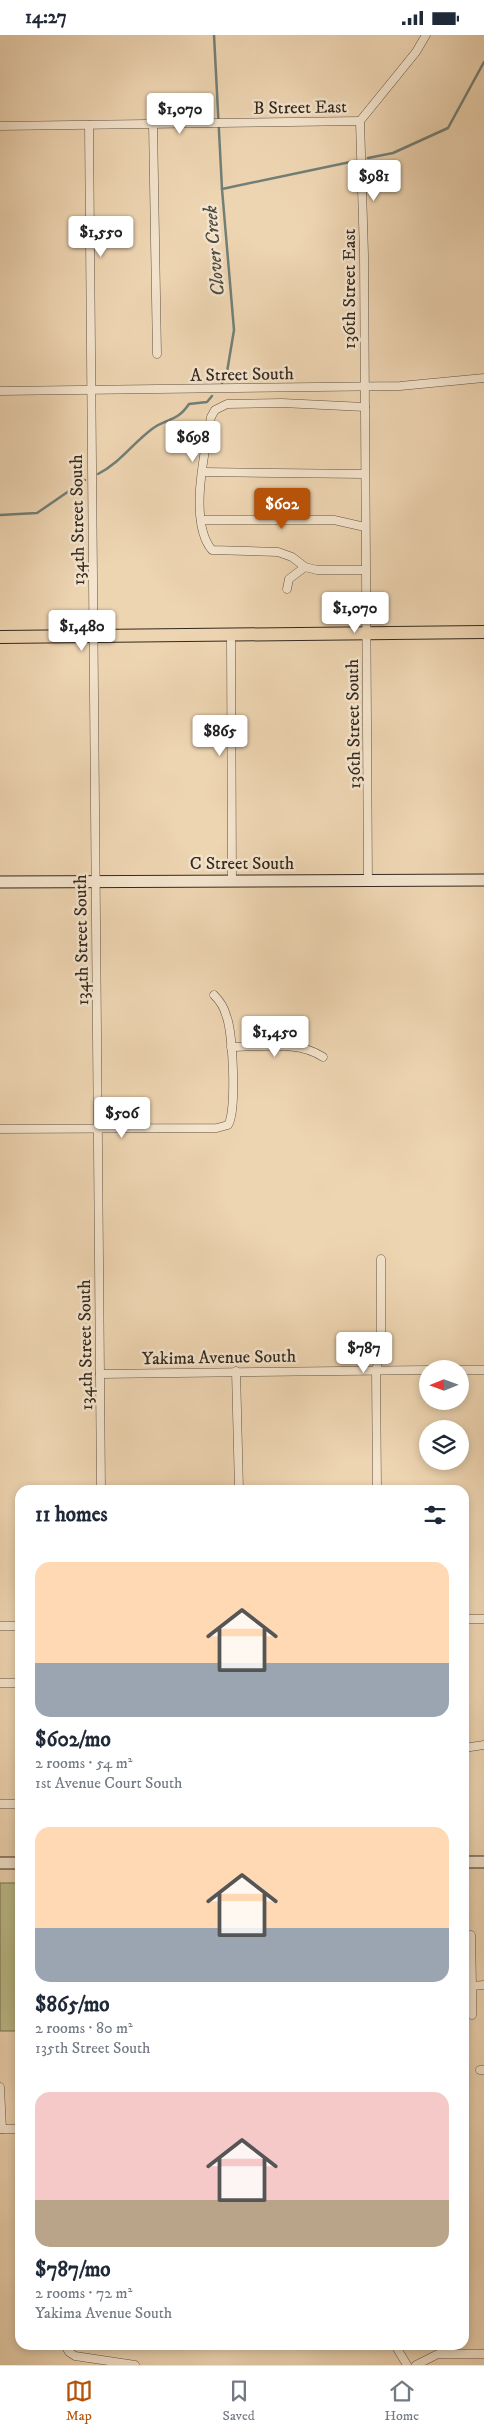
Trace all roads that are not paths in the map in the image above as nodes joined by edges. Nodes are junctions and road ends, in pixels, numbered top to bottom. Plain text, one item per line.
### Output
1 (426, 35) edge
2 (360, 121) junction
3 (153, 124) junction
4 (89, 125) junction
5 (0, 126) edge
6 (157, 354) dead end
7 (484, 378) edge
8 (364, 386) junction
9 (91, 390) junction
10 (0, 391) edge
11 (365, 407) junction
12 (203, 472) junction
13 (364, 474) junction
14 (201, 520) junction
15 (365, 527) junction
16 (305, 567) junction
17 (365, 570) junction
18 (287, 589) dead end
19 (484, 632) edge
20 (367, 633) junction
21 (230, 635) junction
22 (94, 636) junction
23 (0, 637) edge
24 (232, 880) junction
25 (484, 880) edge
26 (95, 881) junction
27 (368, 881) junction
28 (0, 883) edge
29 (214, 995) dead end
30 (231, 1047) junction
31 (323, 1057) dead end
32 (97, 1128) junction
33 (0, 1129) edge
34 (381, 1259) dead end
35 (376, 1370) junction
36 (419, 1370) edge
37 (469, 1370) edge
38 (484, 1370) edge
39 (236, 1371) junction
40 (100, 1374) junction
41 (101, 1485) edge
42 (239, 1485) edge
43 (377, 1485) edge
44 (469, 1619) edge
45 (484, 1619) edge
46 (0, 1626) edge
47 (15, 1626) edge
48 (0, 1683) edge
49 (15, 1683) edge
50 (484, 1745) edge
51 (469, 1747) edge
52 (0, 1804) edge
53 (15, 1804) edge
54 (469, 1862) edge
55 (484, 1862) edge
56 (0, 1863) edge
57 (15, 1863) edge
58 (472, 1935) dead end
59 (484, 1985) edge
60 (472, 1986) junction
61 (472, 2015) dead end
62 (0, 2087) edge
63 (1, 2129) edge
64 (15, 2129) edge
65 (70, 2350) edge
66 (398, 2350) edge
67 (484, 2353) edge
68 (135, 2365) edge
69 (407, 2365) edge
70 (416, 2365) edge

1 - 2 street
2 - 3 street, B Street East
2 - 8 street, 136th Street East
3 - 4 street, B Street East
3 - 6 street
4 - 5 street, B Street East
4 - 9 street, 134th Street South
7 - 8 street, A Street South
8 - 9 street, A Street South
8 - 11 street, 136th Street South
9 - 10 street, A Street South
9 - 22 street, 134th Street South
11 - 12 street
11 - 13 street, 136th Street South
12 - 13 street
12 - 14 street
13 - 15 street, 136th Street South
14 - 15 street
14 - 16 street
15 - 17 street, 136th Street South
16 - 17 street
16 - 18 street
17 - 20 street, 136th Street South
19 - 20 main road
20 - 21 main road
20 - 27 street, 136th Street South
21 - 22 main road
21 - 24 street
22 - 23 main road
22 - 26 street, 134th Street South
24 - 26 street, C Street South
24 - 27 street, C Street South
25 - 27 street, C Street South
26 - 28 street, C Street South
26 - 32 street, 134th Street South
29 - 30 street
30 - 31 street
30 - 32 street
32 - 33 street
32 - 40 street, 134th Street South
34 - 35 street
35 - 36 street, Yakima Avenue South
35 - 39 street, Yakima Avenue South
35 - 43 street
37 - 38 street
39 - 40 street, Yakima Avenue South
39 - 42 street
40 - 41 street, 134th Street South
44 - 45 street
46 - 47 street
48 - 49 street
50 - 51 street
52 - 53 street
54 - 55 street
56 - 57 street
58 - 60 street
59 - 60 street
60 - 61 street
62 - 63 street
63 - 64 street
65 - 68 street
66 - 69 street
67 - 70 street

